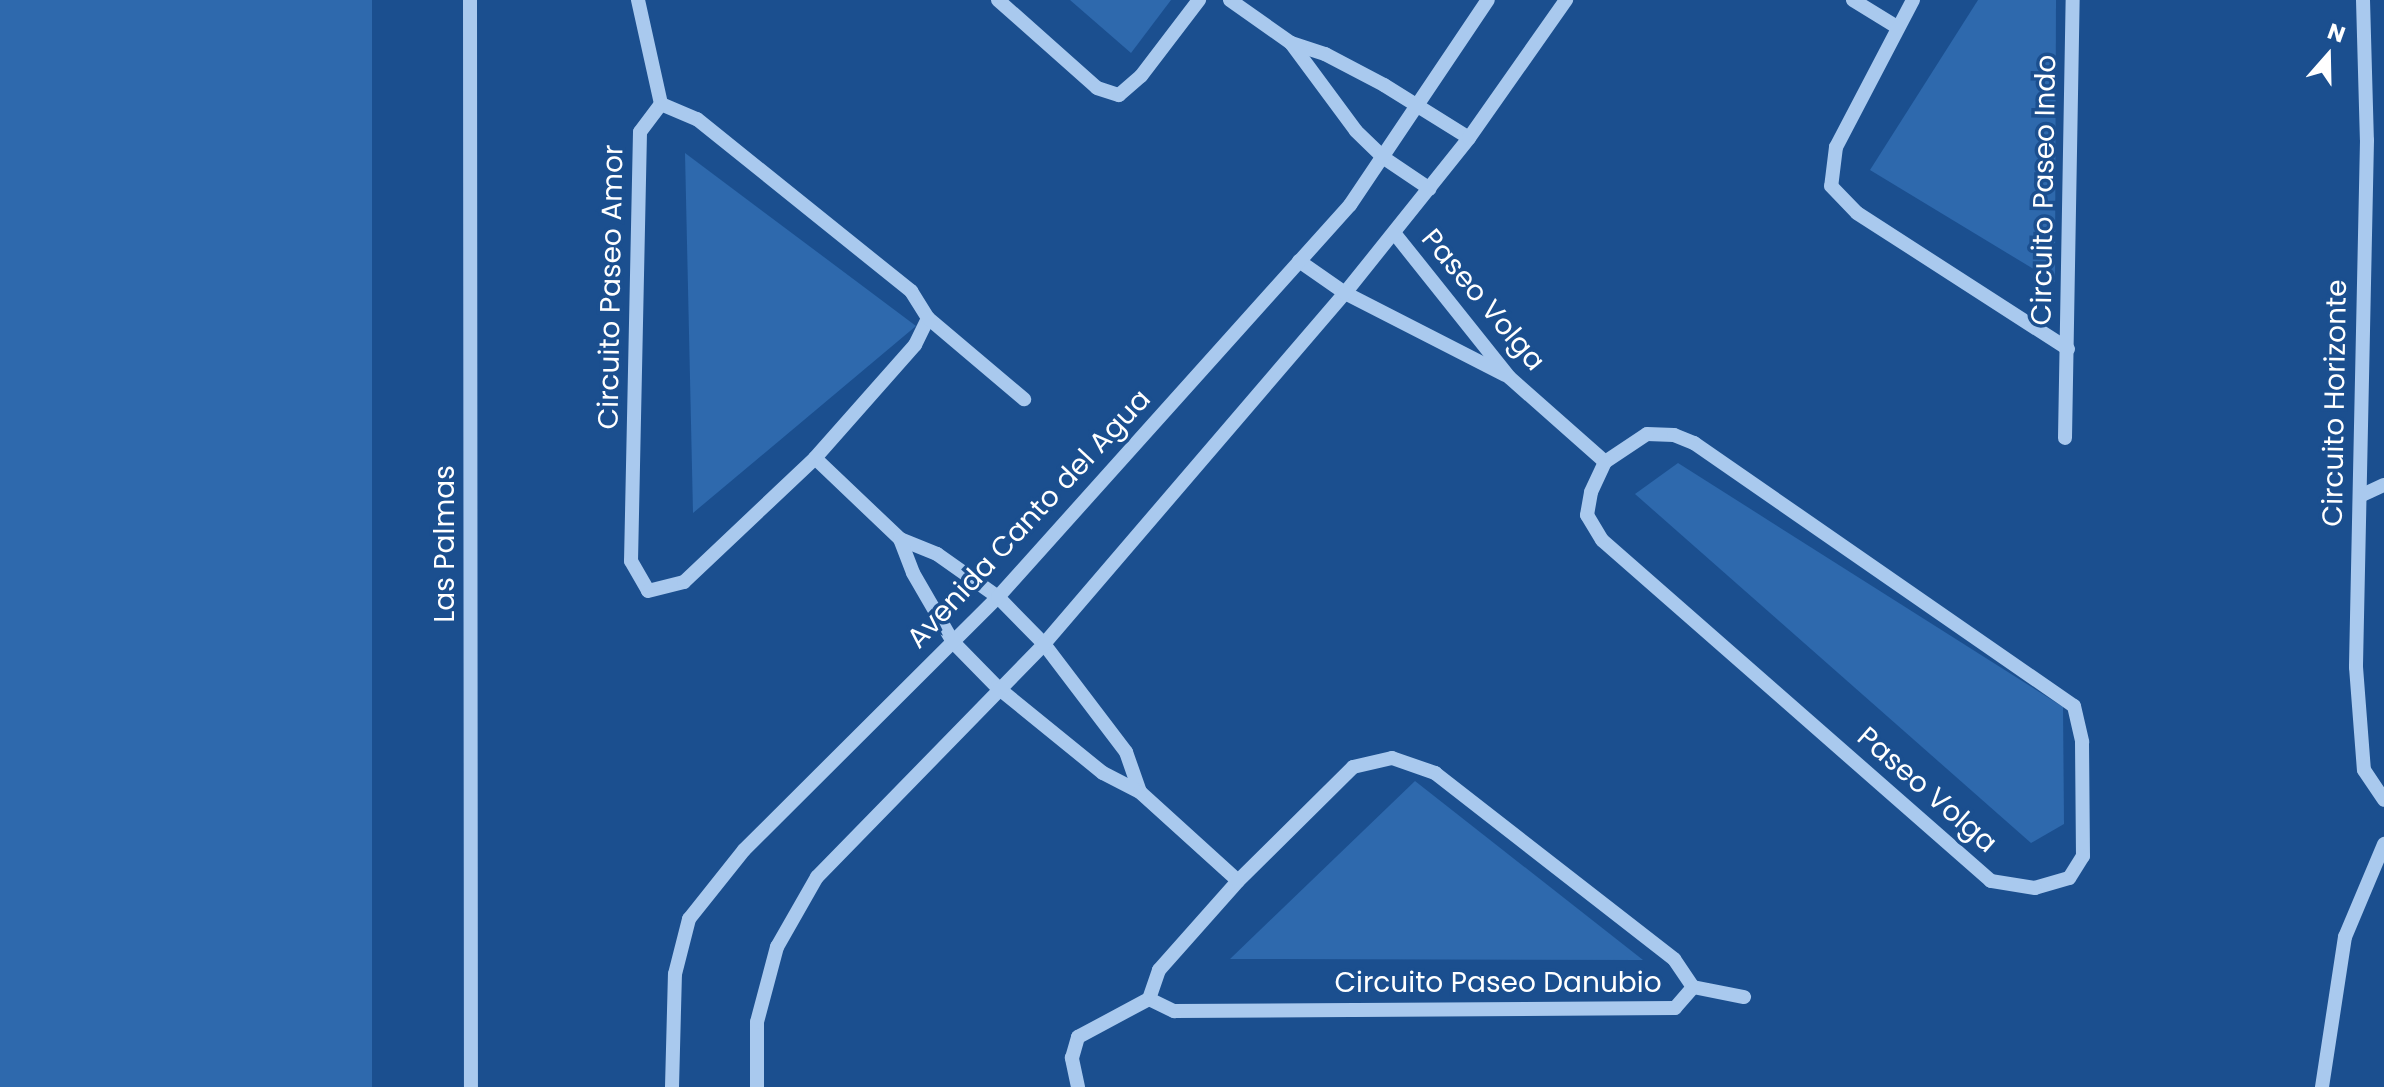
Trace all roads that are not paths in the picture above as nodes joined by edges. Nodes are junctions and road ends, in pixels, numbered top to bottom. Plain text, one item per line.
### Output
1 (470, 0) edge
2 (638, 0) edge
3 (998, 0) edge
4 (1199, 0) edge
5 (1230, 0) edge
6 (1488, 0) edge
7 (1566, 0) edge
8 (1853, 0) edge
9 (1913, 0) edge
10 (2073, 0) edge
11 (2363, 0) edge
12 (1897, 27) junction
13 (1291, 43) junction
14 (661, 104) junction
15 (1420, 105) junction
16 (1469, 138) junction
17 (2367, 140) junction
18 (2384, 140) edge
19 (1384, 158) junction
20 (1430, 189) junction
21 (1395, 234) junction
22 (1299, 261) junction
23 (1345, 293) junction
24 (928, 318) junction
25 (2068, 349) junction
26 (1509, 377) junction
27 (1024, 399) dead end
28 (2065, 438) dead end
29 (815, 458) junction
30 (1605, 462) junction
31 (2384, 485) edge
32 (2360, 496) junction
33 (900, 539) junction
34 (998, 597) junction
35 (953, 642) junction
36 (1044, 644) junction
37 (997, 687) junction
38 (1140, 792) junction
39 (2384, 800) edge
40 (2384, 844) edge
41 (1238, 881) junction
42 (1693, 987) junction
43 (1744, 997) dead end
44 (1149, 999) junction
45 (471, 1087) edge
46 (672, 1087) edge
47 (757, 1087) edge
48 (1078, 1087) edge
49 (2322, 1087) edge

1 - 45 street, Las Palmas
2 - 14 street
3 - 4 street
5 - 13 street
6 - 15 street, Avenida Canto del Agua
7 - 16 street
8 - 12 street
9 - 12 street, Circuito Paseo Indo
10 - 25 street, Circuito Paseo Indo
11 - 17 street, Circuito Horizonte
12 - 25 street, Circuito Paseo Indo
13 - 15 street
13 - 19 street
14 - 24 street
14 - 29 street, Circuito Paseo Amor
15 - 16 street
15 - 19 street, Avenida Canto del Agua
16 - 20 street
17 - 18 street
17 - 32 street, Circuito Horizonte
19 - 20 street
19 - 22 street, Avenida Canto del Agua
20 - 21 street
21 - 23 street
21 - 26 street, Paseo Volga
22 - 23 street
22 - 34 street, Avenida Canto del Agua
23 - 26 street
23 - 36 street
24 - 27 street
24 - 29 street, Circuito Paseo Amor
25 - 28 street
26 - 30 street, Paseo Volga
29 - 33 street
30 - 30 street, Paseo Volga
31 - 32 street
32 - 39 street, Circuito Horizonte
33 - 34 street
33 - 35 street
34 - 35 street, Avenida Canto del Agua
34 - 36 street
35 - 37 street
35 - 46 street, Avenida Canto del Agua
36 - 37 street
36 - 38 street
37 - 38 street
37 - 47 street
38 - 41 street
40 - 49 street
41 - 42 street, Circuito Paseo Danubio
41 - 44 street, Circuito Paseo Danubio
42 - 43 street
42 - 44 street, Circuito Paseo Danubio
44 - 48 street

